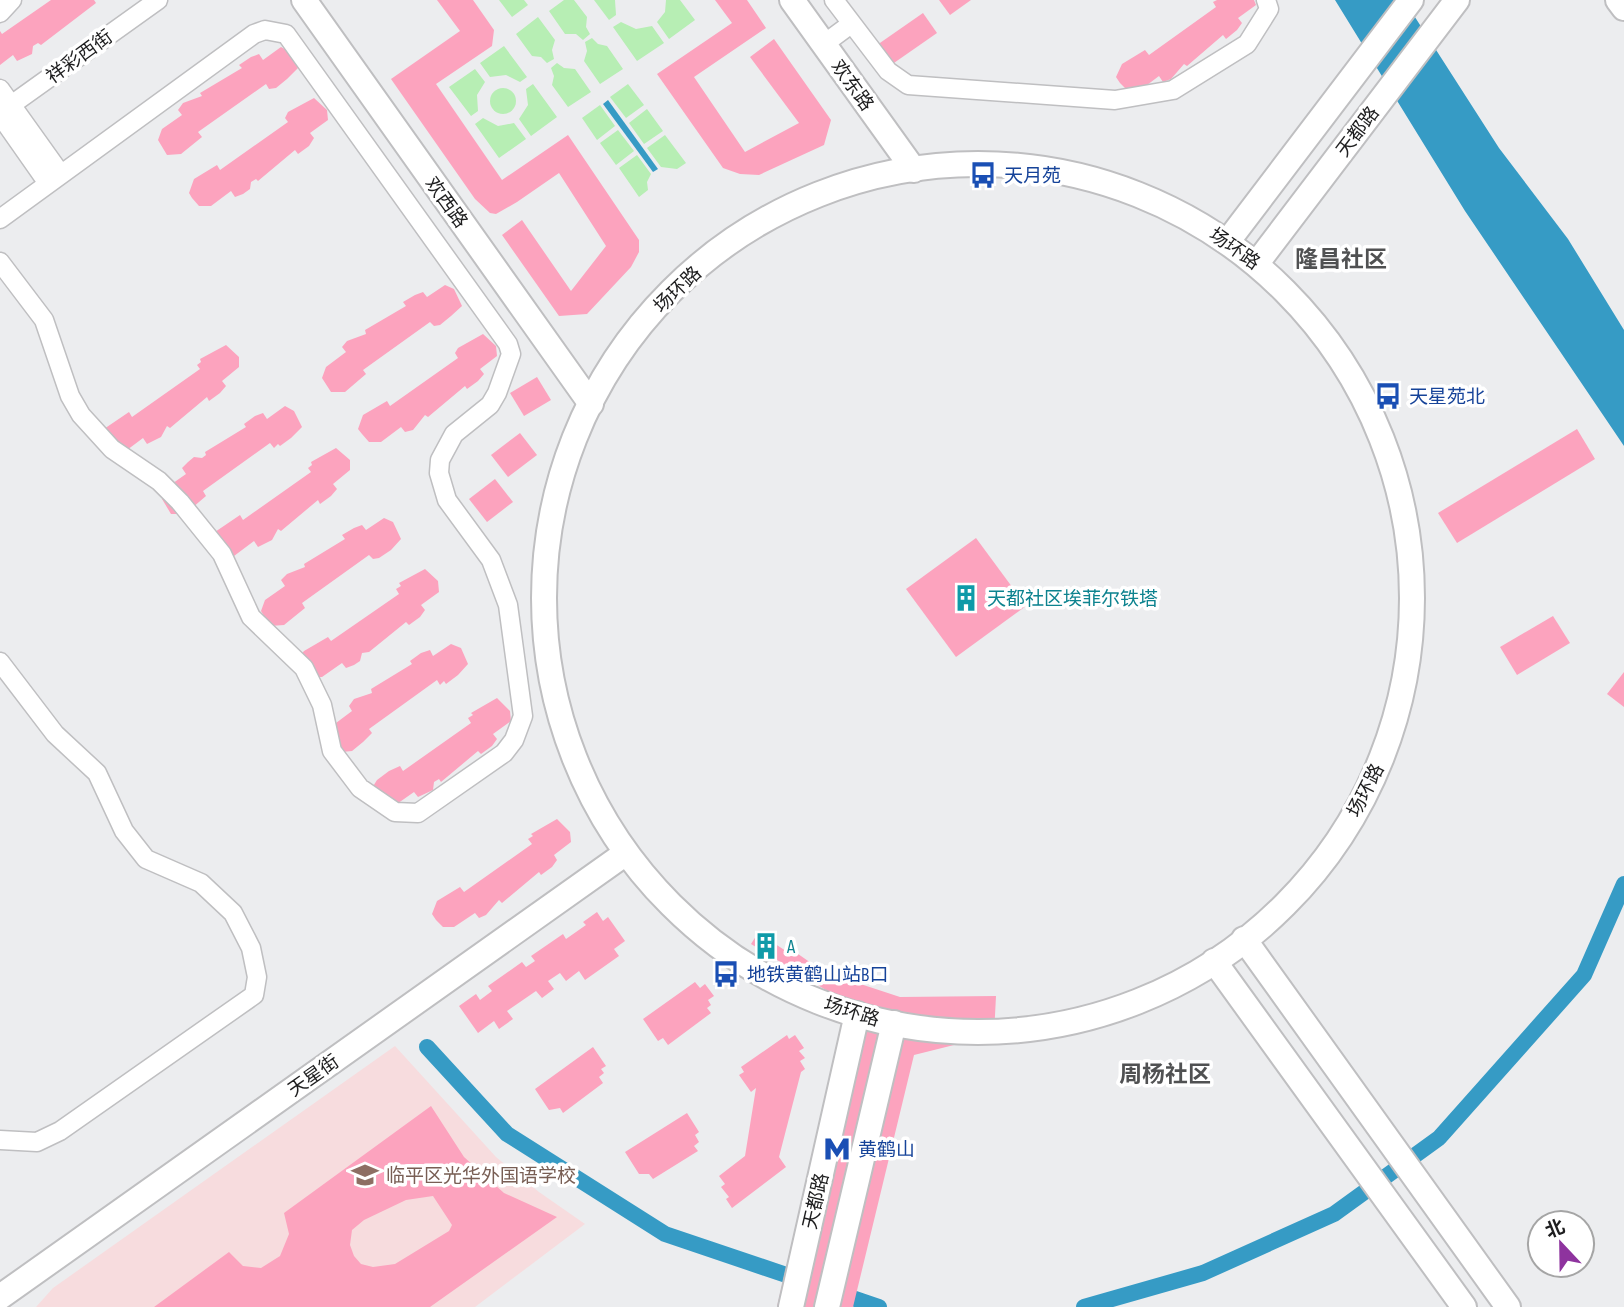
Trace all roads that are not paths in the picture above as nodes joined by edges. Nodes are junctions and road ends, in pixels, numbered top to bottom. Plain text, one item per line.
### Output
1 (12, 0) edge
2 (158, 0) edge
3 (304, 0) edge
4 (792, 0) edge
5 (834, 0) edge
6 (1266, 0) edge
7 (1411, 0) edge
8 (1457, 0) edge
9 (1618, 0) edge
10 (1624, 8) edge
11 (0, 13) edge
12 (851, 24) junction
13 (824, 44) junction
14 (0, 89) edge
15 (4, 111) edge
16 (914, 170) junction
17 (430, 177) junction
18 (54, 178) junction
19 (404, 197) junction
20 (0, 219) edge
21 (1228, 241) junction
22 (0, 262) edge
23 (1257, 263) junction
24 (590, 404) junction
25 (0, 662) edge
26 (626, 853) junction
27 (1244, 939) junction
28 (1214, 961) junction
29 (858, 1014) junction
30 (894, 1023) junction
31 (0, 1140) edge
32 (0, 1297) edge
33 (791, 1307) edge
34 (827, 1307) edge
35 (1464, 1307) edge
36 (1508, 1307) edge

1 - 11 street
2 - 15 street, 祥彩西街
3 - 17 main road, 欢西路
4 - 13 main road, 欢东路
5 - 12 street
6 - 12 street
7 - 21 main road, 天都路
8 - 23 main road, 天都路
9 - 10 main road
12 - 13 street
13 - 16 main road, 欢东路
14 - 15 street
15 - 18 street
16 - 21 main road, 场环路
16 - 24 main road, 场环路
17 - 19 street
17 - 24 main road, 欢西路
18 - 19 street
18 - 20 street
19 - 22 street
21 - 23 main road, 场环路
23 - 27 main road, 场环路
24 - 26 main road, 场环路
25 - 31 street
26 - 29 main road, 场环路
26 - 32 main road, 天星街
27 - 28 main road, 场环路
27 - 36 main road
28 - 30 main road, 场环路
28 - 35 main road
29 - 30 main road, 场环路
29 - 33 main road, 天都路
30 - 34 main road, 天都路

